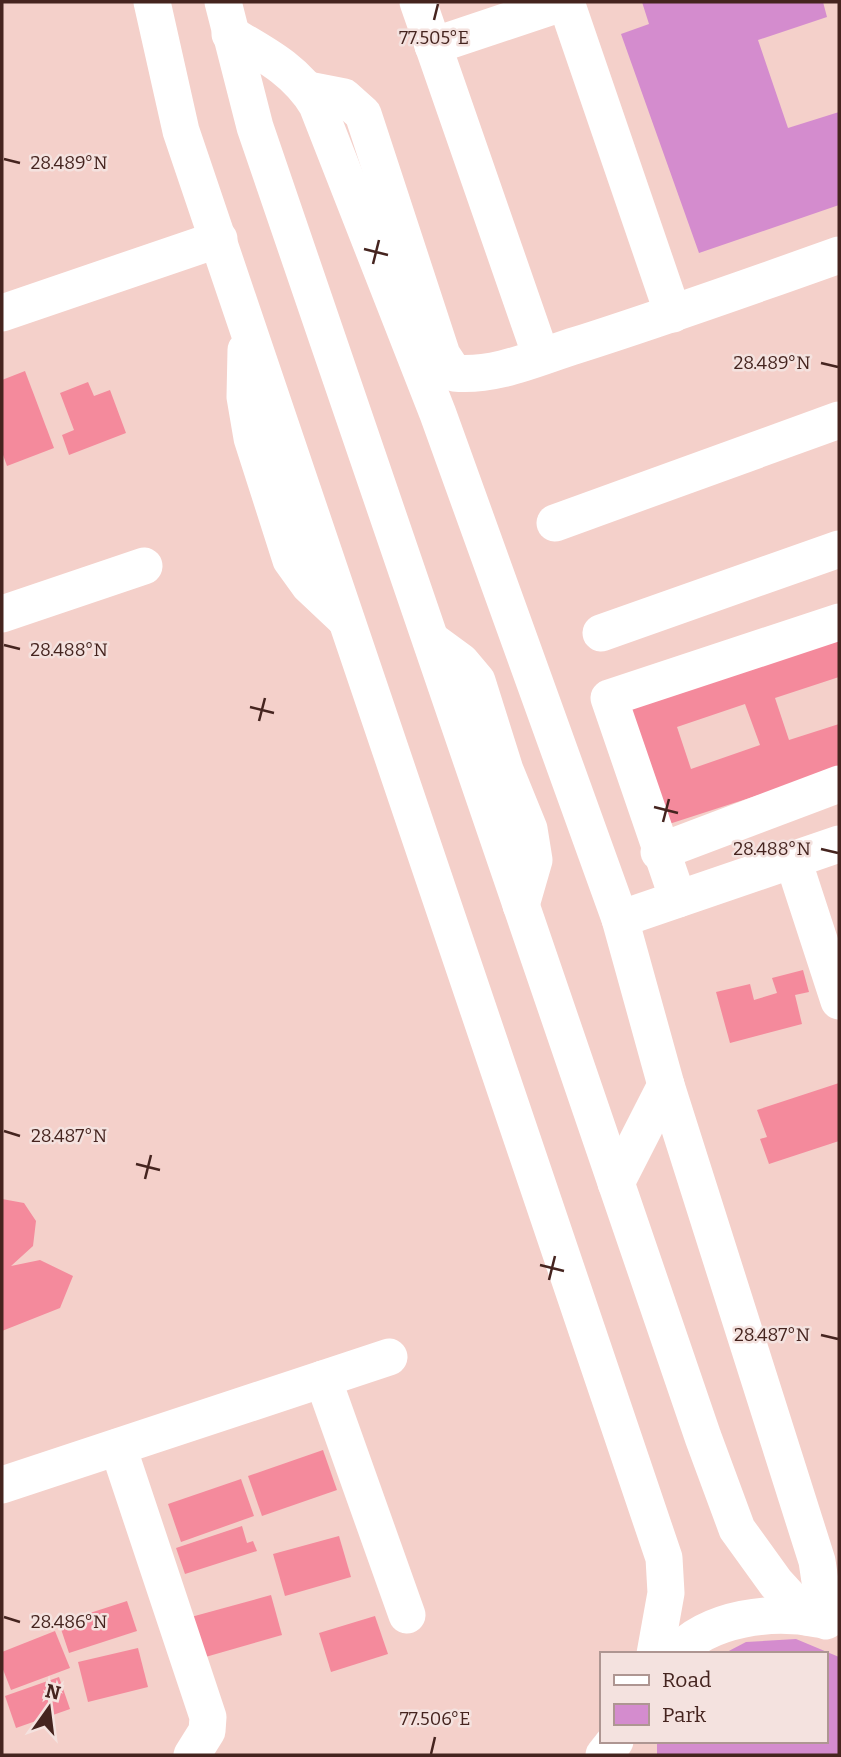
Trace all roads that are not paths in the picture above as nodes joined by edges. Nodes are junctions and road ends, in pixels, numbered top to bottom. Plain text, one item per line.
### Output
1 (152, 2) edge
2 (418, 2) edge
3 (565, 2) edge
4 (227, 18) edge
5 (433, 46) junction
6 (308, 90) junction
7 (219, 239) junction
8 (839, 255) edge
9 (2, 313) edge
10 (673, 314) junction
11 (541, 356) junction
12 (839, 420) edge
13 (555, 523) dead end
14 (839, 549) edge
15 (144, 566) dead end
16 (2, 614) edge
17 (839, 622) edge
18 (601, 633) dead end
19 (839, 785) edge
20 (839, 844) edge
21 (659, 852) junction
22 (793, 860) junction
23 (678, 899) junction
24 (620, 919) junction
25 (839, 1001) edge
26 (666, 1085) junction
27 (616, 1183) junction
28 (389, 1357) dead end
29 (323, 1379) junction
30 (118, 1447) junction
31 (2, 1485) edge
32 (407, 1615) dead end
33 (824, 1621) edge
34 (655, 1652) edge
35 (679, 1652) edge
36 (192, 1755) edge

1 - 7 street
2 - 5 street
3 - 5 street
3 - 10 street
4 - 6 street
4 - 27 street
5 - 11 street
6 - 11 street
6 - 24 street
7 - 9 street
7 - 34 street
8 - 10 street
10 - 11 street
12 - 13 street
14 - 18 street
15 - 16 street
17 - 21 street
19 - 21 street
20 - 22 street
21 - 23 street
22 - 23 street
22 - 25 street
23 - 24 street
24 - 26 street
26 - 27 street
26 - 33 street
27 - 33 street
28 - 29 street
29 - 30 street
29 - 32 street
30 - 31 street
30 - 36 street
33 - 35 street

